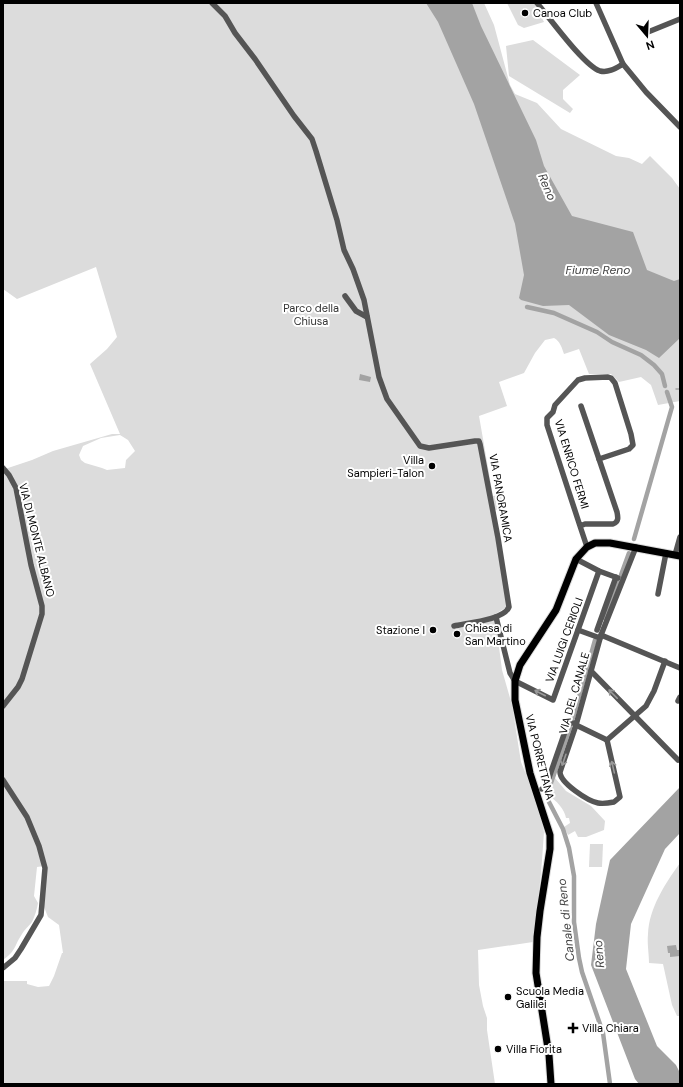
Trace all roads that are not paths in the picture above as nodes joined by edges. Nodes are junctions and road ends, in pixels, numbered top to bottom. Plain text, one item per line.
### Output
1 (212, 3) edge
2 (538, 3) edge
3 (596, 3) edge
4 (680, 19) edge
5 (648, 32) dead end
6 (623, 64) junction
7 (680, 127) edge
8 (345, 296) dead end
9 (367, 317) junction
10 (581, 406) dead end
11 (599, 459) junction
12 (3, 468) edge
13 (580, 526) junction
14 (680, 537) edge
15 (587, 547) junction
16 (636, 547) junction
17 (666, 553) junction
18 (678, 556) edge
19 (576, 559) junction
20 (599, 571) junction
21 (616, 577) junction
22 (622, 580) junction
23 (658, 594) dead end
24 (496, 617) junction
25 (454, 626) dead end
26 (578, 630) junction
27 (599, 634) junction
28 (665, 661) junction
29 (680, 668) edge
30 (590, 671) junction
31 (515, 681) junction
32 (3, 706) edge
33 (635, 716) junction
34 (576, 724) junction
35 (607, 740) junction
36 (678, 760) dead end
37 (3, 780) edge
38 (542, 788) dead end
39 (4, 967) edge
40 (551, 1084) edge

1 - 9 street, VIA PANORAMICA
2 - 6 street
3 - 6 street
4 - 5 street
6 - 7 street
8 - 9 street
9 - 24 street, VIA PANORAMICA
10 - 11 street
11 - 13 street
11 - 13 street, VIA ENRICO FERMI
12 - 32 street, VIA DI MONTE ALBANO
13 - 15 street
14 - 18 street
15 - 16 main road
15 - 19 main road, VIA PORRETTANA
16 - 17 main road
16 - 22 street, VIA DEL CANALE
17 - 18 main road
17 - 23 street
19 - 20 street
19 - 31 main road, VIA PORRETTANA
20 - 21 street
20 - 26 street, VIA LUIGI CERIOLI
21 - 22 street
21 - 27 street
22 - 27 street, VIA DEL CANALE
24 - 25 street
24 - 31 street
26 - 27 street
26 -> 31 street, VIA LUIGI CERIOLI
27 - 28 street
27 - 30 street, VIA DEL CANALE
28 - 29 street
28 - 33 street
33 -> 30 street
30 - 34 street, VIA DEL CANALE
31 - 40 main road, VIA PORRETTANA
33 - 35 street
33 - 36 street
34 - 35 street
34 -> 35 street, VIA DEL CANALE
34 - 38 street
37 - 39 street

